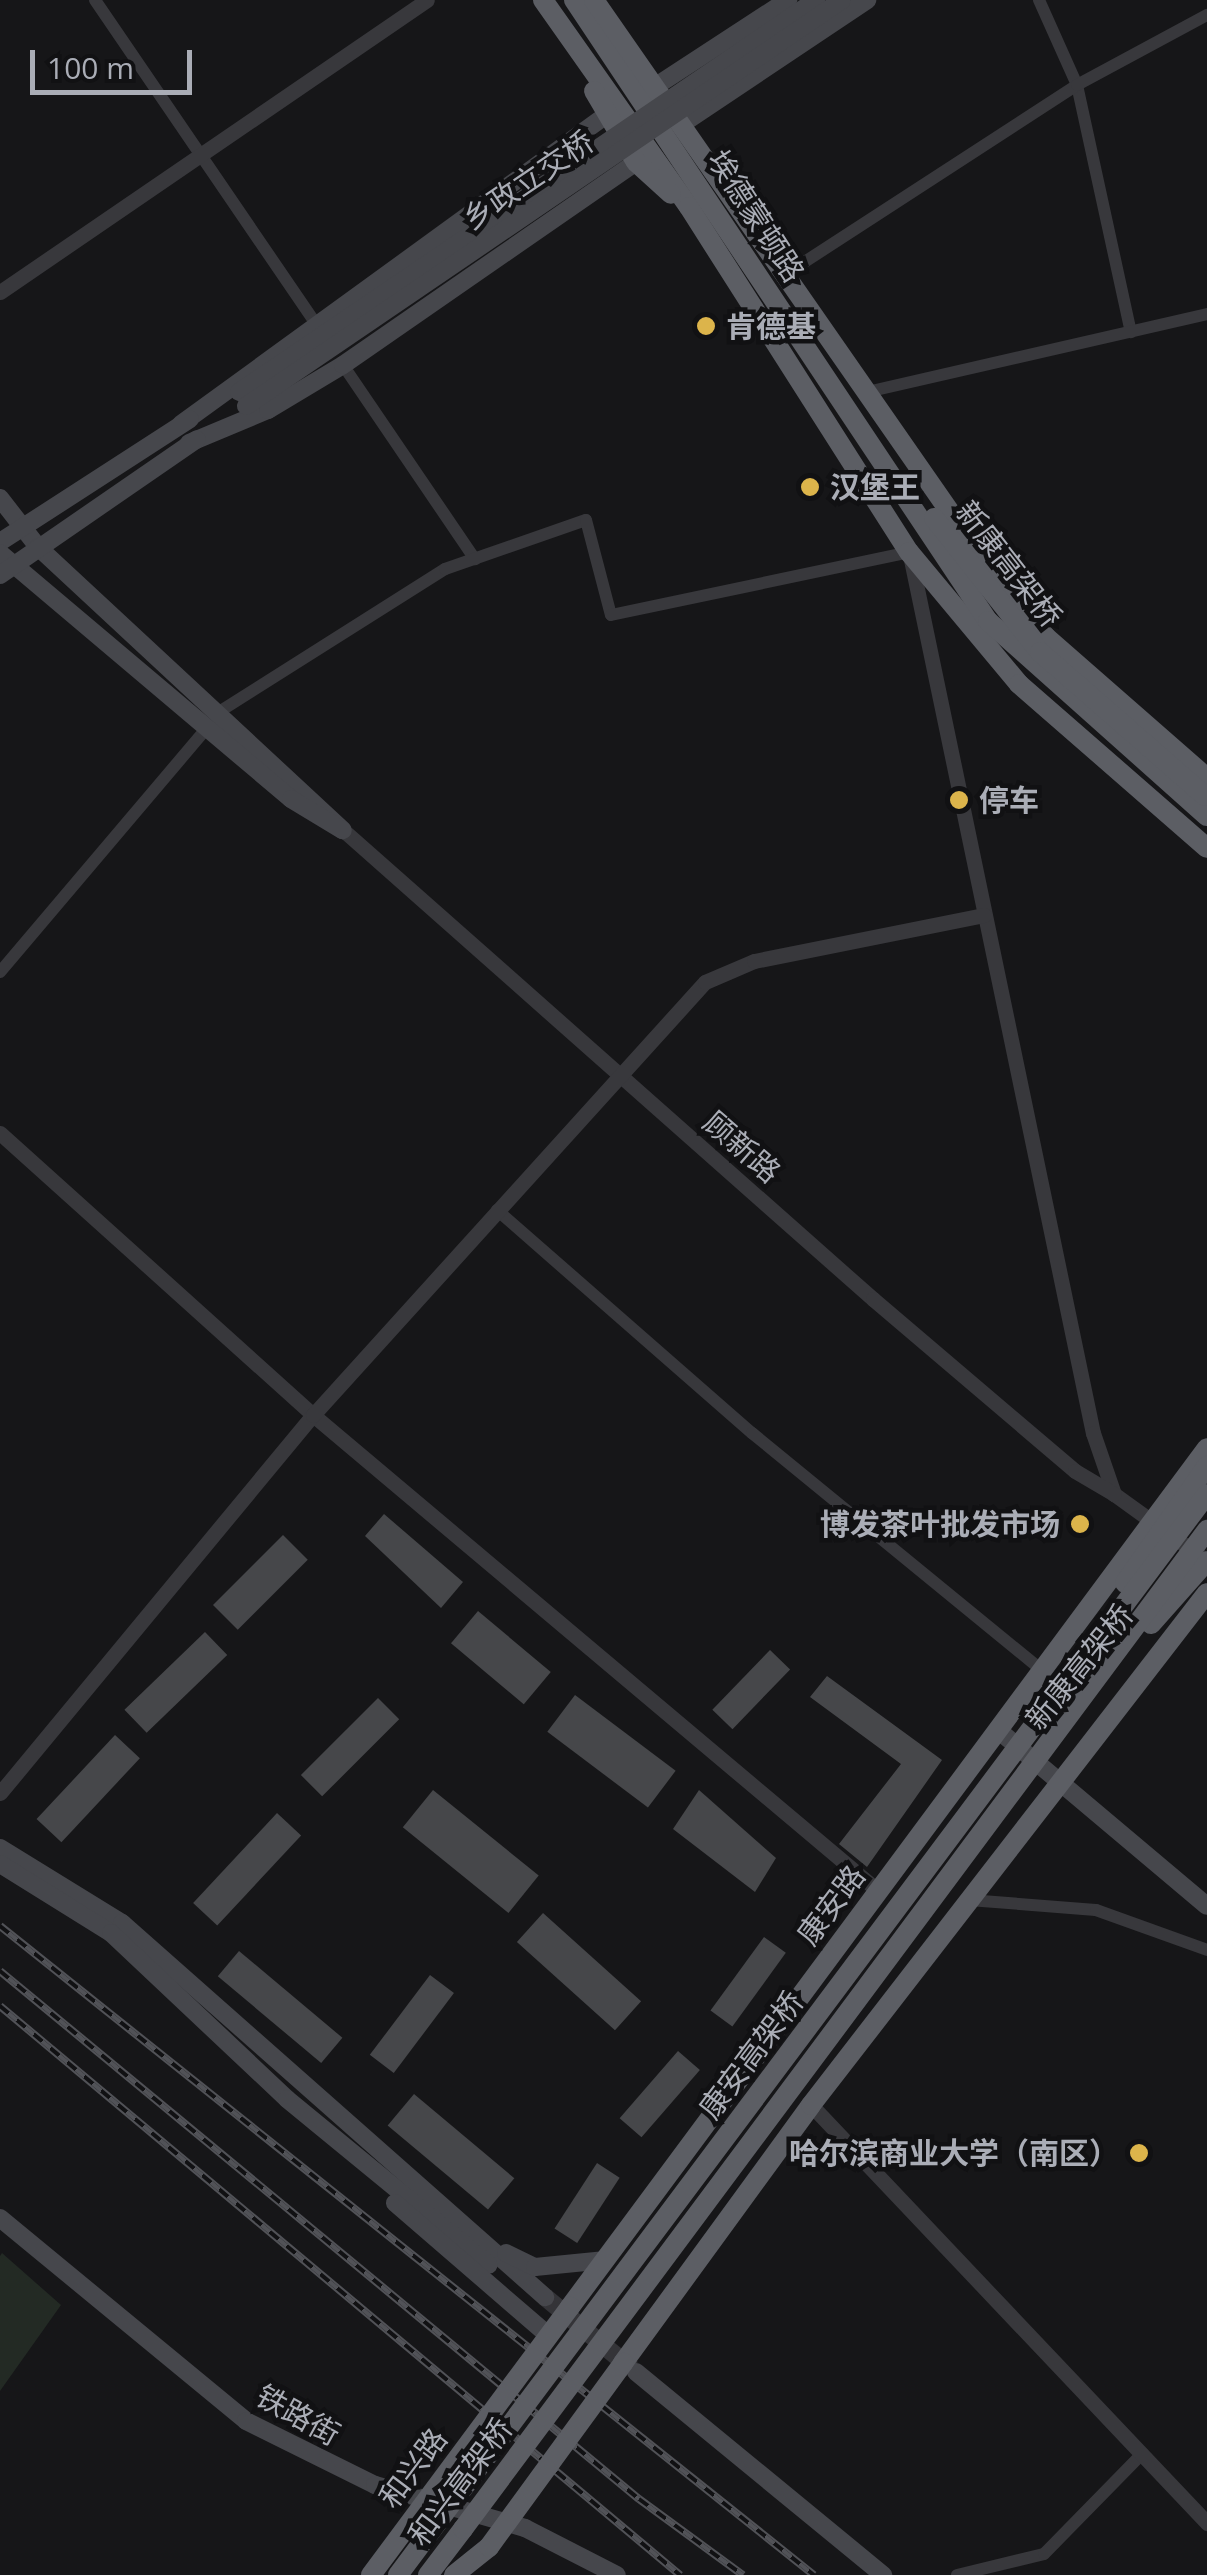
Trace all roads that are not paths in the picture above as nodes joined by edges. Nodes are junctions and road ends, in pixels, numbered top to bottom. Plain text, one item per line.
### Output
1 (95, 0) edge
2 (427, 0) edge
3 (542, 0) edge
4 (574, 0) edge
5 (594, 0) edge
6 (788, 0) edge
7 (816, 0) edge
8 (842, 0) edge
9 (867, 0) edge
10 (1039, 0) edge
11 (1207, 15) edge
12 (577, 52) junction
13 (1077, 85) junction
14 (656, 86) junction
15 (604, 116) junction
16 (674, 129) junction
17 (201, 155) junction
18 (636, 162) junction
19 (689, 207) junction
20 (781, 276) junction
21 (0, 292) edge
22 (1207, 314) edge
23 (315, 322) junction
24 (1131, 332) junction
25 (343, 365) junction
26 (867, 392) junction
27 (242, 399) junction
28 (181, 424) junction
29 (189, 444) junction
30 (0, 498) edge
31 (20, 527) junction
32 (0, 542) edge
33 (38, 547) junction
34 (909, 552) junction
35 (474, 559) junction
36 (4, 565) edge
37 (984, 642) junction
38 (222, 710) junction
39 (208, 728) junction
40 (1207, 778) edge
41 (1207, 798) edge
42 (1207, 816) edge
43 (343, 830) junction
44 (1207, 832) edge
45 (1207, 848) edge
46 (984, 915) junction
47 (0, 972) edge
48 (620, 1077) junction
49 (0, 1133) edge
50 (497, 1210) junction
51 (312, 1415) junction
52 (1207, 1448) edge
53 (1207, 1466) edge
54 (1114, 1494) junction
55 (1207, 1494) edge
56 (1153, 1521) junction
57 (1207, 1530) edge
58 (1207, 1561) edge
59 (1207, 1593) edge
60 (1042, 1670) junction
61 (998, 1730) junction
62 (1062, 1784) junction
63 (0, 1793) edge
64 (989, 1804) junction
65 (0, 1848) edge
66 (0, 1864) edge
67 (878, 1892) junction
68 (969, 1900) junction
69 (1207, 1906) edge
70 (1207, 1950) edge
71 (292, 2092) junction
72 (811, 2105) junction
73 (0, 2218) edge
74 (0, 2233) edge
75 (606, 2260) junction
76 (542, 2302) tunnel mouth
77 (549, 2336) junction
78 (630, 2372) junction
79 (504, 2397) joint
80 (522, 2411) joint
81 (540, 2426) joint
82 (1144, 2452) junction
83 (488, 2455) junction
84 (1207, 2523) edge
85 (489, 2548) junction
86 (372, 2575) edge
87 (398, 2575) edge
88 (428, 2575) edge
89 (454, 2575) edge
90 (467, 2575) edge
91 (600, 2575) edge
92 (617, 2575) edge
93 (864, 2575) edge
94 (883, 2575) edge
95 (957, 2575) edge

1 - 17 street
2 - 17 street
3 - 12 highway, 埃德蒙顿路
4 - 16 highway, 埃德蒙顿路
5 - 14 highway, 埃德蒙顿路
6 - 14 main road
7 - 27 main road, 乡政立交桥, bridge
8 - 27 main road, 乡政立交桥, bridge
9 - 16 main road
10 - 13 street
11 - 13 street
12 - 15 highway
12 - 19 highway, 埃德蒙顿路
13 - 20 street
13 - 24 street
14 - 16 highway, 埃德蒙顿路
15 - 18 highway
15 - 23 main road
16 - 20 highway
16 - 42 highway, 埃德蒙顿路
17 - 21 street
17 - 23 street
18 - 19 highway
18 - 25 main road
19 - 34 highway, 埃德蒙顿路
20 - 26 highway, 埃德蒙顿路
20 - 41 highway, 新康高架桥
22 - 24 street
23 - 28 main road
24 - 26 street
25 - 29 main road
25 - 35 street
26 - 40 highway, 埃德蒙顿路
27 - 28 main road
27 - 29 main road
28 - 31 main road
29 - 33 main road
30 - 31 main road, 顾新路
31 - 32 main road
31 - 33 main road, 顾新路
33 - 36 main road
33 - 38 main road, 顾新路
34 - 35 street
34 - 37 highway, 埃德蒙顿路
34 - 46 street
35 - 38 street
36 - 39 main road, 顾新路
37 - 44 highway, 埃德蒙顿路
37 - 45 highway, 埃德蒙顿路
38 - 43 main road, 顾新路
39 - 43 main road, 顾新路
39 - 47 street
43 - 48 street, 顾新路
46 - 48 street
46 - 54 street
48 - 50 street
48 - 54 street, 顾新路
49 - 51 street
50 - 51 street
50 - 60 street
51 - 63 street
51 - 67 street
52 - 56 highway, 康安路
53 - 64 highway, bridge
54 - 56 street, 顾新路
55 - 64 highway, 康安高架桥, bridge
56 - 58 street, 顾新路
56 - 60 highway, 康安路
57 - 64 highway, 康安高架桥, bridge
58 - 64 highway, 新康高架桥, bridge
59 - 62 highway
60 - 61 highway, 康安路
61 - 62 main road
61 - 67 highway, 康安路
62 - 68 highway
62 - 69 main road
64 - 80 highway, 康安高架桥, bridge
64 - 81 highway, 康安高架桥, bridge
65 - 71 main road
66 - 71 main road
67 - 75 highway, 康安路
68 - 70 street
68 - 72 highway
71 - 75 main road
71 - 76 main road
71 - 77 main road
72 - 78 highway
72 - 82 street
73 - 92 main road, 铁路街
74 - 91 main road, 铁路街
75 - 77 highway, 康安路, bridge
77 - 79 highway, 康安路, bridge
78 - 85 highway, bridge
78 - 93 main road
78 - 94 main road
79 - 86 highway, 和兴路, bridge
80 - 83 highway, 和兴高架桥, bridge
81 - 88 highway, 和兴高架桥, bridge
82 - 84 street
82 - 95 street
83 - 86 highway, bridge
83 - 87 highway, 和兴高架桥, bridge
85 - 89 highway
85 - 90 highway

